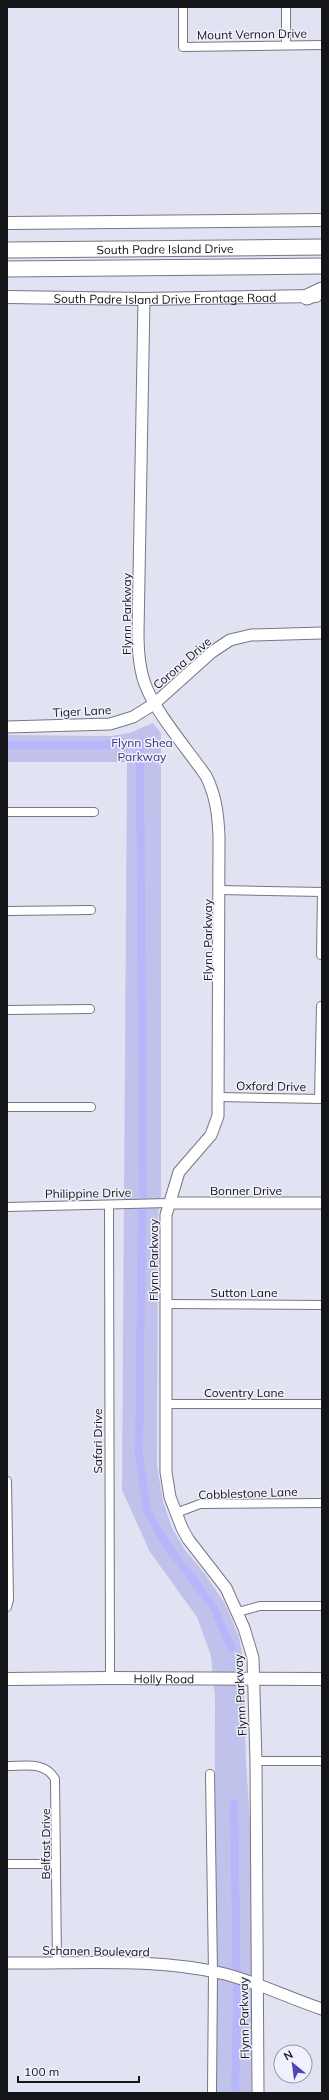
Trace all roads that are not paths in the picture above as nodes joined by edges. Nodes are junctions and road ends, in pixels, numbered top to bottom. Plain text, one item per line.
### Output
1 (183, 7) edge
2 (286, 7) edge
3 (286, 45) junction
4 (322, 45) edge
5 (322, 220) edge
6 (7, 223) edge
7 (322, 247) edge
8 (7, 250) edge
9 (322, 266) edge
10 (7, 269) edge
11 (322, 290) edge
12 (7, 296) edge
13 (307, 296) junction
14 (322, 296) edge
15 (144, 299) junction
16 (322, 633) edge
17 (154, 704) junction
18 (7, 726) edge
19 (7, 812) edge
20 (94, 812) dead end
21 (220, 890) junction
22 (322, 892) edge
23 (91, 910) dead end
24 (7, 911) edge
25 (321, 955) edge
26 (321, 1006) dead end
27 (90, 1009) dead end
28 (7, 1010) edge
29 (219, 1097) junction
30 (320, 1099) edge
31 (7, 1107) edge
32 (91, 1107) dead end
33 (169, 1203) junction
34 (322, 1203) edge
35 (109, 1205) junction
36 (7, 1207) edge
37 (166, 1304) junction
38 (322, 1305) edge
39 (166, 1404) junction
40 (322, 1404) edge
41 (7, 1481) edge
42 (322, 1503) edge
43 (176, 1513) junction
44 (322, 1606) edge
45 (7, 1607) edge
46 (238, 1612) junction
47 (110, 1678) junction
48 (7, 1679) edge
49 (254, 1679) junction
50 (322, 1679) edge
51 (256, 1761) junction
52 (322, 1761) edge
53 (7, 1766) edge
54 (210, 1774) dead end
55 (7, 1864) edge
56 (56, 1864) junction
57 (7, 1963) edge
58 (57, 1963) junction
59 (219, 1973) junction
60 (256, 1984) junction
61 (322, 2009) edge
62 (212, 2093) edge
63 (258, 2093) edge

1 - 3 street, Mount Vernon Drive
2 - 3 street
3 - 4 street, Mount Vernon Drive
5 - 6 main road
7 - 8 highway, South Padre Island Drive
9 - 10 highway, South Padre Island Drive
11 - 13 highway
12 - 15 main road, South Padre Island Drive Frontage Road
13 - 14 main road, South Padre Island Drive Frontage Road
13 - 15 main road, South Padre Island Drive Frontage Road
15 - 17 street, Flynn Parkway
16 - 17 street, Corona Drive
17 - 18 street, Tiger Lane
17 - 21 street, Flynn Parkway
19 - 20 street
21 - 22 street
21 - 29 street, Flynn Parkway
22 - 25 street
23 - 24 street
26 - 30 street
27 - 28 street
29 - 30 street, Oxford Drive
29 - 33 street, Flynn Parkway
31 - 32 street
33 - 34 street, Bonner Drive
33 - 35 street, Philippine Drive
33 - 37 street, Flynn Parkway
35 - 36 street, Philippine Drive
35 - 47 street, Safari Drive
37 - 38 street, Sutton Lane
37 - 39 street, Flynn Parkway
39 - 40 street, Coventry Lane
39 - 43 street, Flynn Parkway
41 - 45 street
42 - 43 street, Cobblestone Lane
43 - 46 street, Flynn Parkway
44 - 46 street
46 - 49 street, Flynn Parkway
47 - 48 main road, Holly Road
47 - 49 main road, Holly Road
49 - 50 main road, Holly Road
49 - 51 street, Flynn Parkway
51 - 52 street
51 - 60 street, Flynn Parkway
53 - 56 street, Belfast Drive
54 - 59 street
55 - 56 street
56 - 58 street, Belfast Drive
57 - 58 street, Schanen Boulevard
58 - 59 street, Schanen Boulevard
59 - 60 street, Schanen Boulevard
59 - 62 street
60 - 61 street, Schanen Boulevard
60 - 63 street, Flynn Parkway

